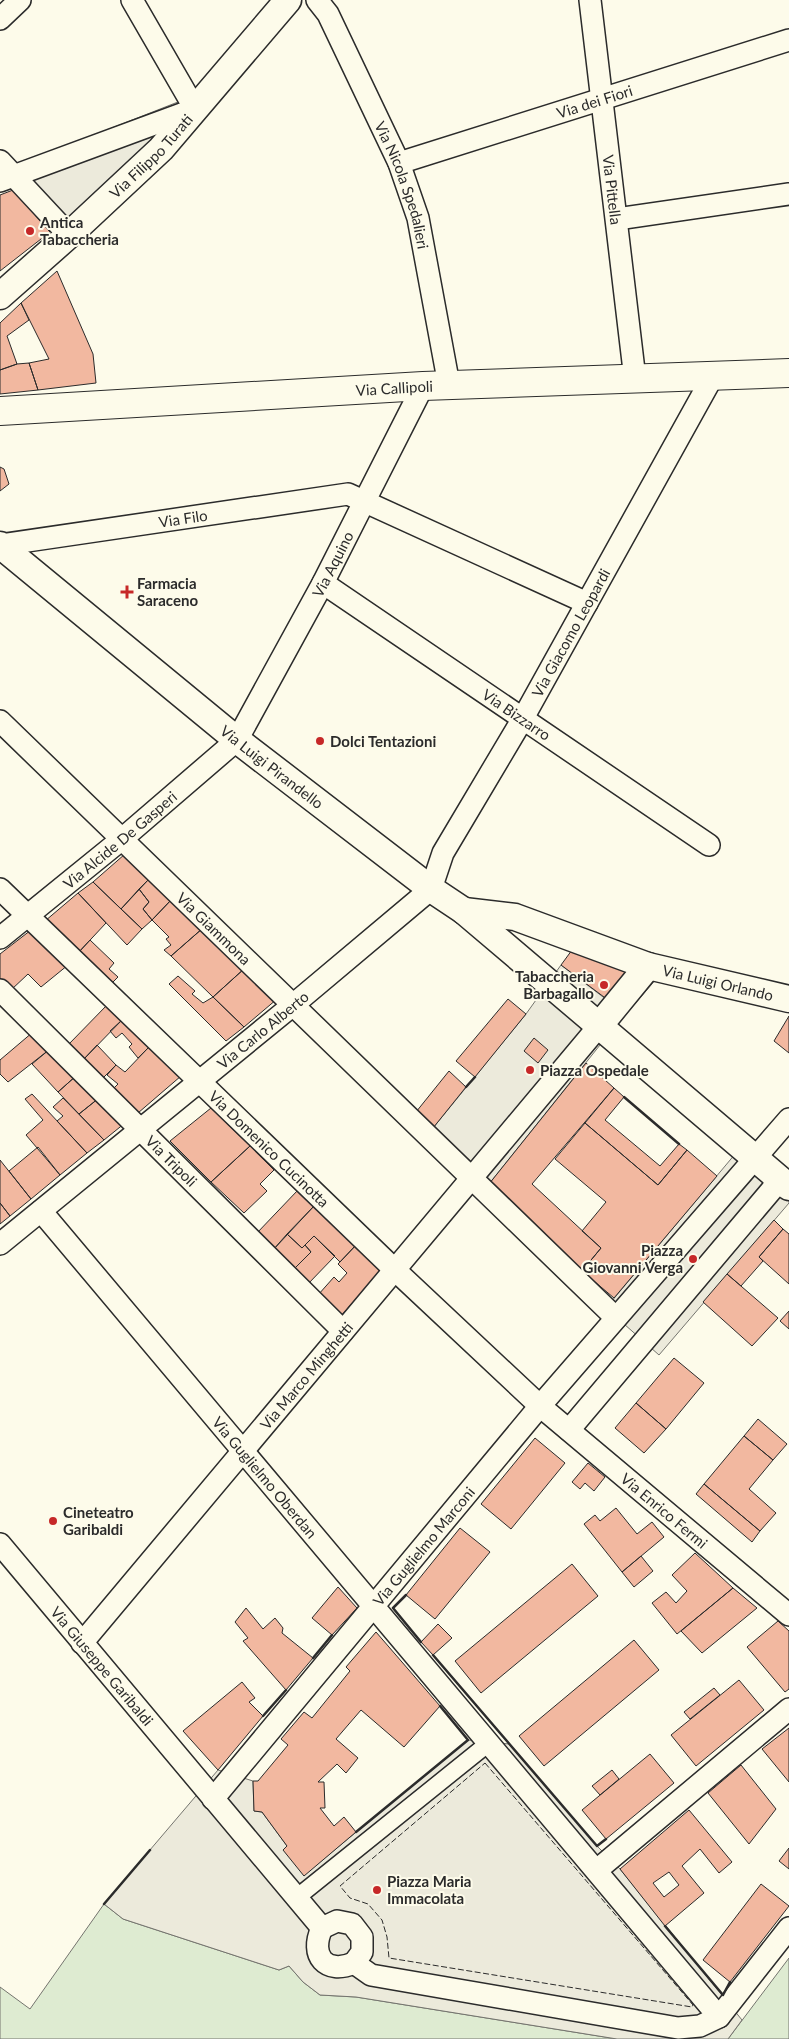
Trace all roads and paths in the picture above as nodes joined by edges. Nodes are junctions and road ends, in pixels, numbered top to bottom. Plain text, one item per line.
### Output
1 (20, 0) edge
2 (132, 0) edge
3 (288, 0) edge
4 (317, 0) edge
5 (590, 0) edge
6 (0, 19) edge
7 (789, 40) edge
8 (603, 99) junction
9 (195, 110) junction
10 (399, 163) junction
11 (5, 172) edge
12 (789, 194) edge
13 (617, 219) junction
14 (69, 235) junction
15 (0, 296) edge
16 (789, 373) edge
17 (713, 376) junction
18 (636, 378) junction
19 (436, 385) junction
20 (0, 411) edge
21 (365, 504) junction
22 (0, 545) edge
23 (323, 583) junction
24 (587, 603) junction
25 (522, 720) junction
26 (0, 721) edge
27 (237, 740) junction
28 (122, 839) junction
29 (709, 846) dead end
30 (0, 889) edge
31 (431, 889) junction
32 (464, 912) junction
33 (28, 917) junction
34 (0, 938) edge
35 (648, 966) junction
36 (0, 990) edge
37 (789, 999) edge
38 (293, 1005) junction
39 (604, 1031) junction
40 (200, 1081) junction
41 (789, 1119) edge
42 (140, 1130) junction
43 (754, 1158) junction
44 (472, 1178) junction
45 (785, 1184) edge
46 (41, 1211) junction
47 (0, 1244) edge
48 (395, 1270) junction
49 (616, 1318) junction
50 (344, 1331) junction
51 (540, 1406) junction
52 (569, 1430) junction
53 (243, 1451) junction
54 (0, 1544) edge
55 (374, 1606) junction
56 (789, 1615) edge
57 (82, 1643) junction
58 (789, 1709) edge
59 (490, 1742) junction
60 (208, 1793) junction
61 (603, 1864) junction
62 (295, 1898) junction
63 (322, 1928) junction
64 (789, 1928) edge
65 (354, 1963) junction
66 (725, 2011) junction

1 - 6 street
2 - 9 street
3 - 9 street, Via Filippo Turati
4 - 10 street, Via Nicola Spedalieri
5 - 8 street, Via Pittella
7 - 8 street, Via dei Fiori
8 - 10 street, Via dei Fiori
8 - 13 street, Via Pittella
9 - 11 street
9 - 14 street, Via Filippo Turati
10 - 19 street, Via Nicola Spedalieri
11 - 14 street
12 - 13 street
13 - 18 street, Via Pittella
14 - 15 street, Via Filippo Turati
16 - 17 main road, Via Callipoli
17 - 18 main road, Via Callipoli
17 - 24 street, Via Giacomo Leopardi
18 - 19 main road, Via Callipoli
19 - 20 main road, Via Callipoli
19 - 21 street, Via Aquino
21 - 22 street, Via Filo
21 - 23 street, Via Aquino
21 - 24 street, Via Filo
22 - 27 street, Via Luigi Pirandello
23 - 25 street, Via Bizzarro
23 - 27 street, Via Aquino
24 - 25 street, Via Giacomo Leopardi
25 - 29 street, Via Bizzarro
25 - 31 street, Via Giacomo Leopardi
26 - 28 street, Via Giammona
27 - 28 street, Via Alcide De Gasperi
27 - 31 street, Via Luigi Pirandello
28 - 33 street, Via Alcide De Gasperi
28 - 38 street, Via Giammona
30 - 33 street, Via Domenico Cucinotta
31 - 32 street, Via Luigi Pirandello
31 - 38 street, Via Carlo Alberto
32 - 35 street, Via Luigi Orlando
32 - 39 street, Via Luigi Pirandello
33 - 34 street, Via Alcide De Gasperi
33 - 40 street, Via Domenico Cucinotta
35 - 37 street, Via Luigi Orlando
35 - 39 street
36 - 42 street, Via Tripoli
38 - 40 street, Via Carlo Alberto
38 - 44 street, Via Giammona
39 - 43 street, Via Luigi Pirandello
39 - 44 street, Via Marco Minghetti
40 - 42 street, Via Carlo Alberto
40 - 48 street, Via Domenico Cucinotta
41 - 43 street
42 - 46 street, Via Carlo Alberto
42 - 50 street, Via Tripoli
43 - 45 street, Via Luigi Pirandello
43 - 49 street, Via Guglielmo Marconi
44 - 48 street, Via Marco Minghetti
44 - 49 street
45 - 52 street
46 - 47 street, Via Carlo Alberto
46 - 53 street, Via Guglielmo Oberdan
48 - 50 street, Via Marco Minghetti
48 - 51 street, Via Domenico Cucinotta
49 - 51 street, Via Guglielmo Marconi
50 - 53 street, Via Marco Minghetti
51 - 52 street, Via Enrico Fermi
51 - 55 street, Via Guglielmo Marconi
52 - 56 street, Via Enrico Fermi
53 - 55 street, Via Guglielmo Oberdan
53 - 57 street, Via Marco Minghetti
54 - 57 street, Via Giuseppe Garibaldi
55 - 59 street, Via Guglielmo Oberdan
55 - 60 street, Via Guglielmo Marconi
57 - 60 street, Via Giuseppe Garibaldi
58 - 61 street
59 - 61 street, Via Guglielmo Oberdan
59 - 62 street
60 - 62 street, Via Giuseppe Garibaldi
61 - 66 street, Via Guglielmo Oberdan
62 - 63 street, Via Giuseppe Garibaldi
63 - 65 street
63 - 65 street
64 - 66 street
65 - 66 street

